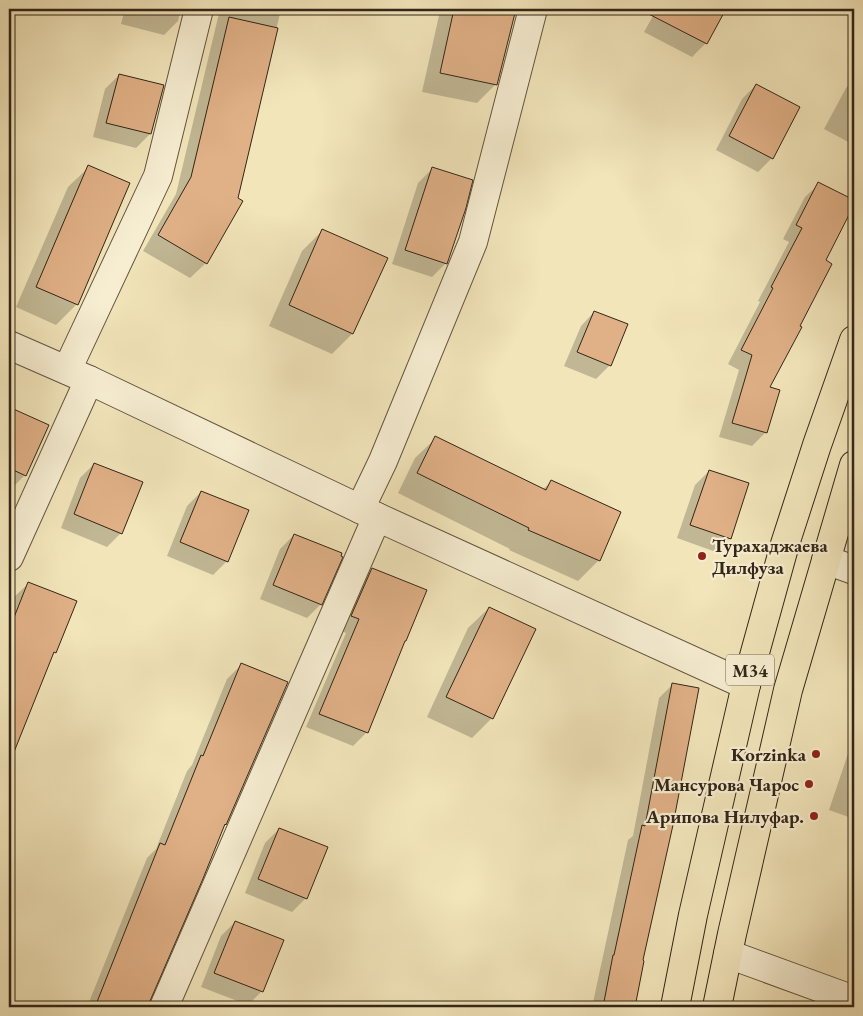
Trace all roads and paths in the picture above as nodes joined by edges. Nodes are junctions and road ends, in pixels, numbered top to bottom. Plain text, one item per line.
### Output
1 (200, 9) edge
2 (533, 9) edge
3 (854, 340) edge
4 (9, 345) edge
5 (78, 375) junction
6 (854, 465) edge
7 (368, 513) junction
8 (9, 557) edge
9 (826, 560) junction
10 (854, 570) edge
11 (746, 685) junction
12 (728, 954) junction
13 (854, 1000) edge
14 (164, 1007) edge
15 (675, 1007) edge
16 (718, 1007) edge

1 - 5 street
2 - 7 street
3 - 11 main road, M34
4 - 5 street
5 - 7 street
5 - 8 street
6 - 9 main road, M34
7 - 11 street
7 - 14 street
9 - 10 street
9 - 12 main road, M34
11 - 15 main road, M34
12 - 13 street
12 - 16 main road, M34

